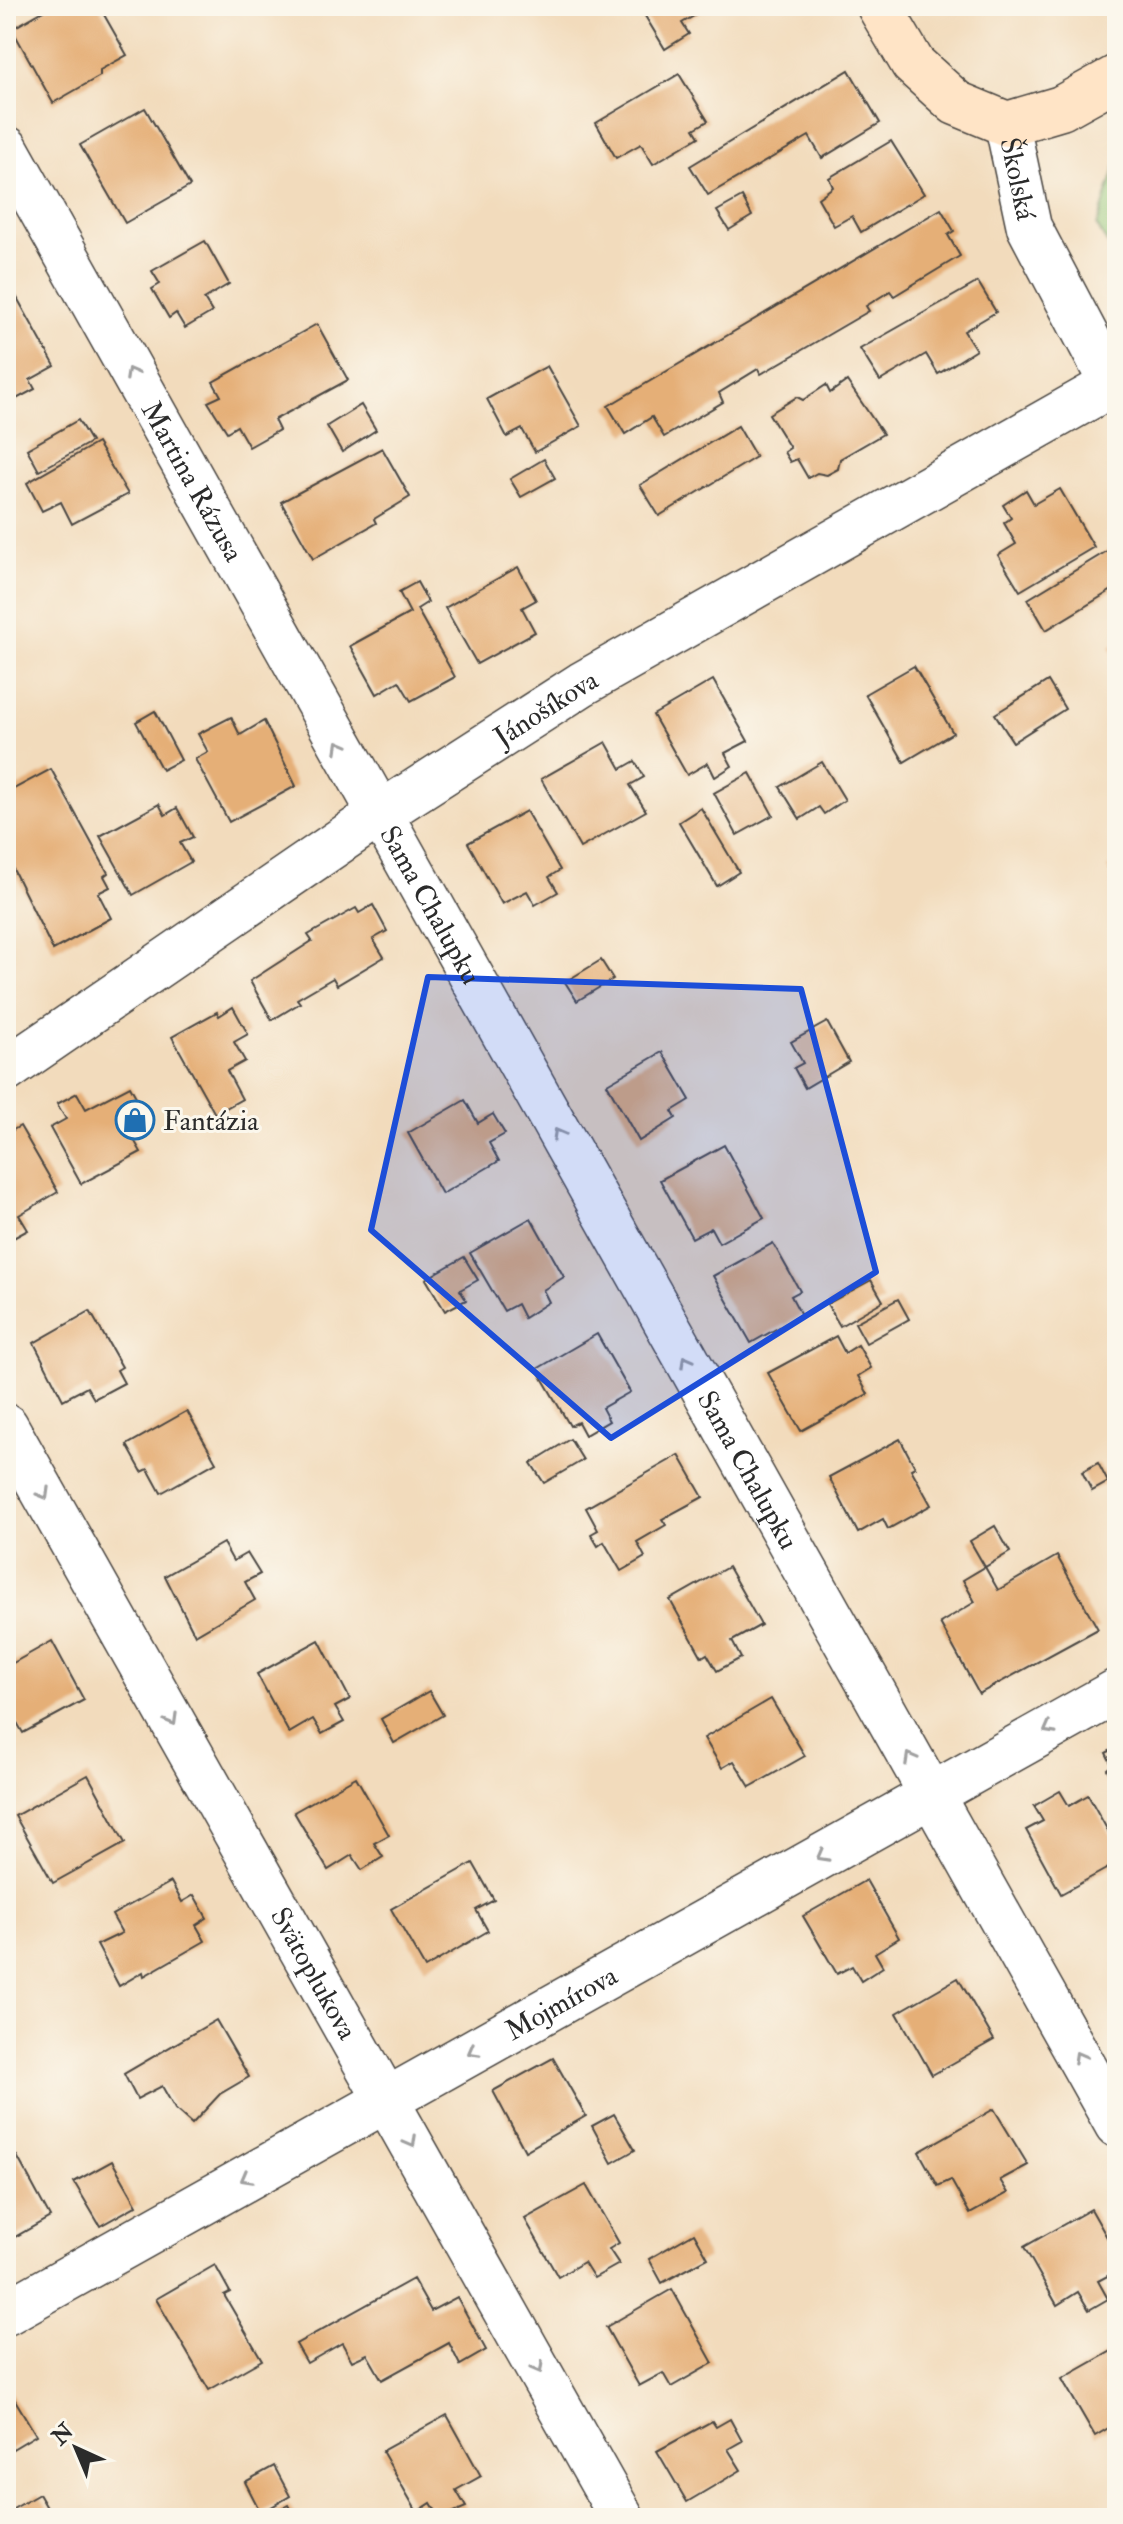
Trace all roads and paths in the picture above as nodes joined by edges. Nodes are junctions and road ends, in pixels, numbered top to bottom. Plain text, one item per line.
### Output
1 (879, 6) edge
2 (1117, 77) edge
3 (1007, 124) junction
4 (6, 148) edge
5 (1114, 390) edge
6 (378, 815) junction
7 (6, 1070) edge
8 (6, 1426) edge
9 (1117, 1691) edge
10 (931, 1796) junction
11 (387, 2099) junction
12 (1117, 2125) edge
13 (6, 2313) edge
14 (622, 2518) edge

1 - 3 street, Školská
2 - 3 street
3 - 5 street, Školská
6 -> 4 street, Martina Rázusa
5 - 6 street, Jánošíkova
6 - 7 street, Jánošíkova
10 -> 6 street, Sama Chalupku
8 -> 11 street, Svätoplukova
9 -> 10 street, Mojmírova
10 -> 11 street, Mojmírova
12 -> 10 street, Sama Chalupku
11 -> 13 street, Mojmírova
11 -> 14 street, Svätoplukova

